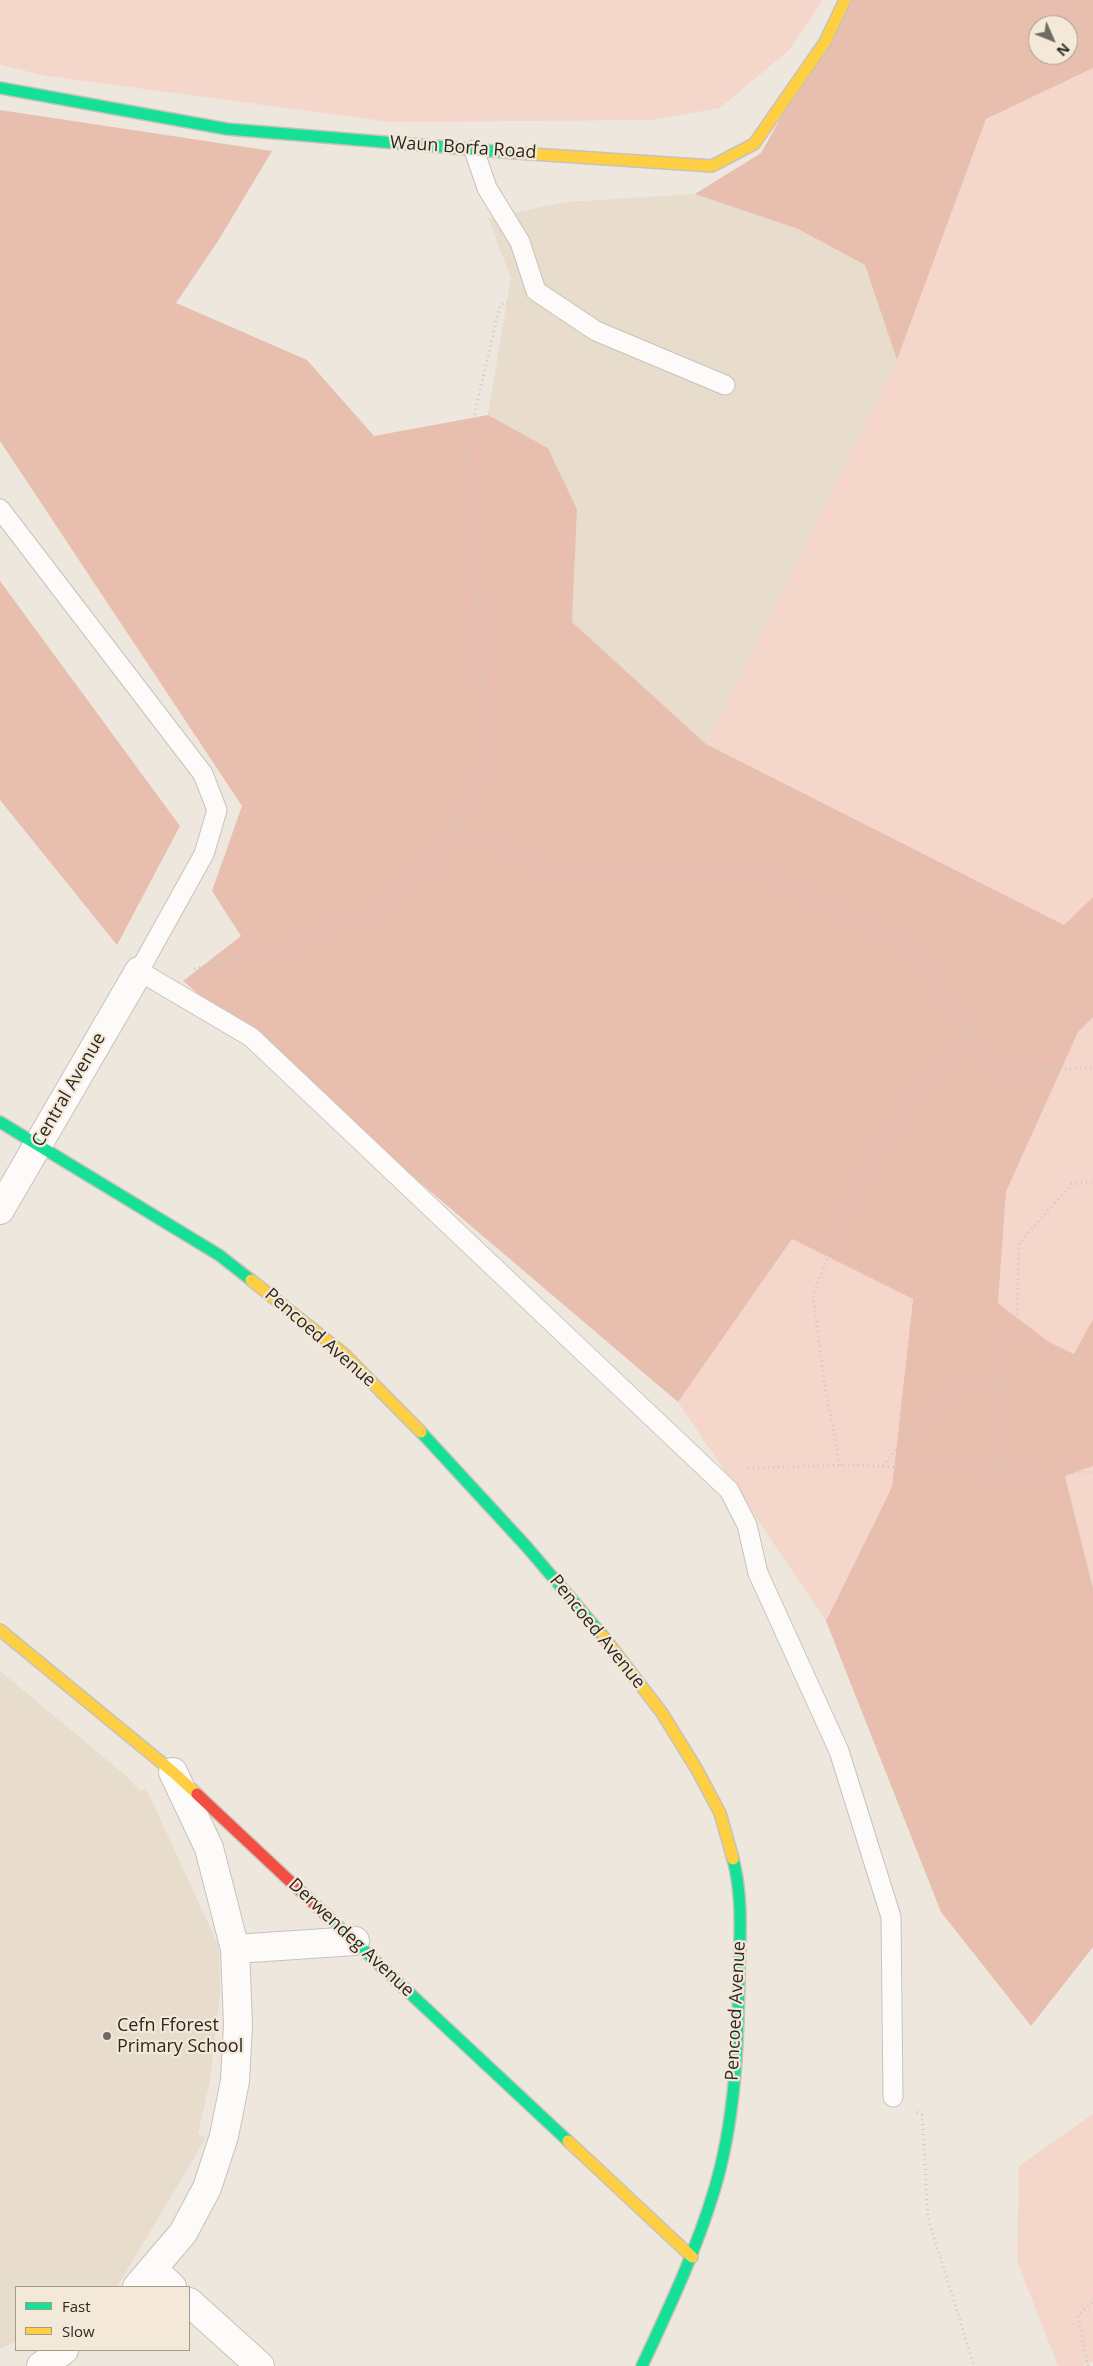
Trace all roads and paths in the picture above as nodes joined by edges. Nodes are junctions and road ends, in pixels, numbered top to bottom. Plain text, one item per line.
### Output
1 (845, 0) edge
2 (0, 88) edge
3 (474, 150) junction
4 (536, 292) junction
5 (725, 385) dead end
6 (0, 509) edge
7 (452, 828) junction
8 (139, 971) junction
9 (968, 1034) junction
10 (1093, 1067) edge
11 (0, 1122) edge
12 (38, 1144) junction
13 (1093, 1182) edge
14 (0, 1210) edge
15 (1002, 1386) junction
16 (840, 1465) junction
17 (883, 1466) junction
18 (707, 1468) junction
19 (1004, 1472) junction
20 (1093, 1472) edge
21 (0, 1630) edge
22 (173, 1772) junction
23 (355, 1941) junction
24 (235, 1949) junction
25 (892, 2097) joint
26 (692, 2257) junction
27 (154, 2282) edge
28 (1093, 2302) edge
29 (190, 2303) edge
30 (63, 2351) edge
31 (41, 2366) edge
32 (260, 2366) edge
33 (642, 2366) edge
34 (974, 2366) edge
35 (1088, 2366) edge

1 - 3 street, Waun Borfa Road
2 - 3 street, Waun Borfa Road
3 - 4 lane
4 - 5 lane
4 - 7 path
6 - 8 lane
7 - 8 path
7 - 9 path
8 - 12 street, Central Avenue
8 - 18 lane
9 - 10 path
9 - 16 path
11 - 12 street, Pencoed Avenue
12 - 14 street, Central Avenue
12 - 26 street, Pencoed Avenue
13 - 15 path
15 - 17 path
15 - 19 path
16 - 17 path
16 - 18 path
17 - 19 path
18 - 25 lane
19 - 20 path
21 - 22 street, Derwendeg Avenue
22 - 23 street, Derwendeg Avenue
22 - 24 street
23 - 24 street
23 - 26 street, Derwendeg Avenue
24 - 27 street
25 - 34 path
26 - 33 street, Pencoed Avenue
28 - 35 path
29 - 32 street
30 - 31 street

